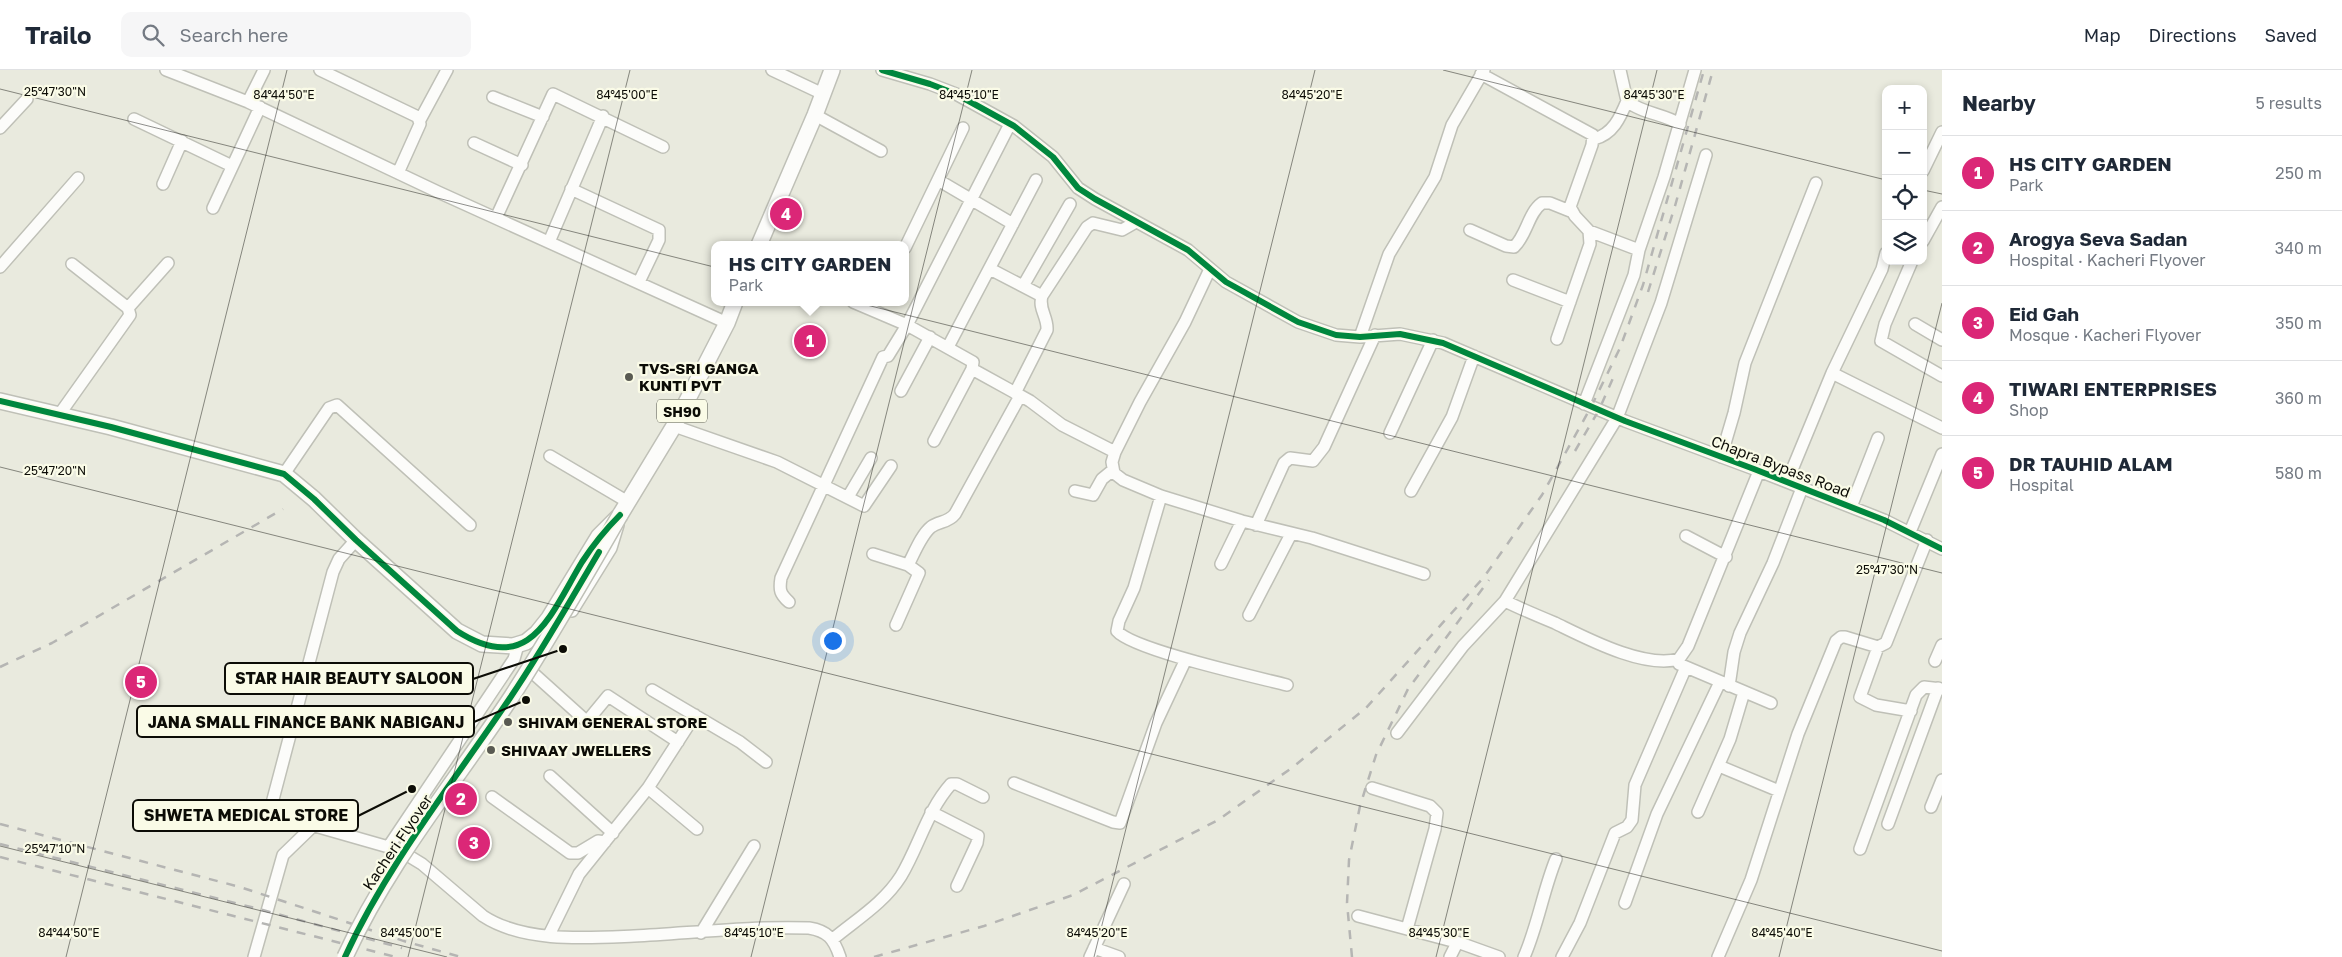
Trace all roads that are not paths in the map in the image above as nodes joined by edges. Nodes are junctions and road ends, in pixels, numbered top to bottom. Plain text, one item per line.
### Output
1 (166, 70) edge
2 (264, 70) edge
3 (446, 70) edge
4 (772, 70) edge
5 (832, 70) edge
6 (882, 70) edge
7 (1620, 70) edge
8 (1695, 70) edge
9 (327, 72) edge
10 (1482, 72) edge
11 (823, 94) junction
12 (493, 96) dead end
13 (27, 99) dead end
14 (1627, 101) junction
15 (248, 102) junction
16 (260, 107) junction
17 (815, 115) junction
18 (602, 116) junction
19 (543, 117) junction
20 (134, 119) dead end
21 (420, 120) junction
22 (1010, 124) junction
23 (1680, 124) junction
24 (0, 128) edge
25 (963, 128) dead end
26 (1942, 132) edge
27 (1594, 139) junction
28 (182, 141) junction
29 (474, 143) dead end
30 (663, 147) dead end
31 (881, 150) dead end
32 (1706, 155) dead end
33 (1927, 164) edge
34 (522, 165) junction
35 (232, 166) junction
36 (398, 173) junction
37 (78, 178) dead end
38 (938, 180) junction
39 (1036, 180) dead end
40 (1816, 183) dead end
41 (163, 184) dead end
42 (571, 189) junction
43 (972, 198) junction
44 (1070, 204) dead end
45 (1942, 207) edge
46 (213, 208) dead end
47 (1570, 211) junction
48 (496, 218) junction
49 (1136, 222) junction
50 (1013, 224) junction
51 (1470, 230) dead end
52 (1589, 231) junction
53 (1927, 233) edge
54 (761, 241) edge
55 (908, 241) edge
56 (549, 242) junction
57 (1639, 250) junction
58 (168, 263) dead end
59 (72, 264) dead end
60 (1883, 265) edge
61 (1910, 265) edge
62 (0, 267) edge
63 (990, 269) junction
64 (1210, 269) junction
65 (1513, 280) dead end
66 (639, 282) junction
67 (1023, 286) junction
68 (1042, 296) junction
69 (1570, 302) junction
70 (733, 306) edge
71 (876, 307) edge
72 (128, 308) junction
73 (727, 323) junction
74 (1915, 324) dead end
75 (907, 325) junction
76 (1375, 335) junction
77 (930, 337) junction
78 (1360, 337) junction
79 (1557, 339) dead end
80 (1433, 340) junction
81 (1942, 340) edge
82 (948, 347) junction
83 (1474, 356) junction
84 (972, 369) junction
85 (1832, 373) junction
86 (1942, 376) edge
87 (901, 391) dead end
88 (1017, 394) junction
89 (0, 401) edge
90 (1584, 404) junction
91 (59, 415) junction
92 (1612, 416) junction
93 (674, 426) junction
94 (1942, 428) edge
95 (1390, 433) dead end
96 (1878, 438) dead end
97 (934, 441) dead end
98 (1115, 452) junction
99 (1942, 454) edge
100 (550, 456) dead end
101 (1721, 457) junction
102 (871, 458) dead end
103 (891, 466) dead end
104 (1113, 470) junction
105 (1759, 471) junction
106 (284, 474) junction
107 (1787, 482) junction
108 (824, 484) junction
109 (1802, 488) junction
110 (1074, 491) dead end
111 (1411, 491) dead end
112 (1162, 496) junction
113 (848, 497) junction
114 (1851, 507) junction
115 (624, 508) junction
116 (1242, 521) junction
117 (470, 525) dead end
118 (1256, 525) junction
119 (1910, 532) junction
120 (1291, 534) junction
121 (1686, 536) dead end
122 (356, 540) junction
123 (1927, 540) junction
124 (1942, 549) edge
125 (873, 554) dead end
126 (1726, 557) junction
127 (1221, 564) dead end
128 (908, 565) junction
129 (1424, 574) dead end
130 (1505, 601) junction
131 (789, 602) dead end
132 (1249, 615) dead end
133 (896, 625) dead end
134 (518, 645) junction
135 (1942, 645) edge
136 (1878, 648) junction
137 (1186, 658) junction
138 (1673, 661) junction
139 (1935, 661) dead end
140 (1686, 667) junction
141 (534, 674) junction
142 (1724, 684) junction
143 (1287, 685) dead end
144 (1940, 688) edge
145 (652, 690) dead end
146 (1744, 692) junction
147 (1771, 703) dead end
148 (1911, 711) junction
149 (695, 715) junction
150 (1397, 733) dead end
151 (678, 742) junction
152 (766, 762) dead end
153 (1719, 766) junction
154 (550, 776) dead end
155 (1942, 780) edge
156 (1014, 783) dead end
157 (648, 788) junction
158 (1372, 788) dead end
159 (1779, 791) junction
160 (492, 797) dead end
161 (984, 797) dead end
162 (1931, 807) dead end
163 (931, 812) junction
164 (1698, 812) dead end
165 (1888, 824) dead end
166 (314, 826) junction
167 (697, 830) dead end
168 (612, 833) junction
169 (605, 842) junction
170 (389, 846) junction
171 (754, 846) dead end
172 (1860, 849) dead end
173 (408, 856) junction
174 (1556, 859) dead end
175 (1124, 884) dead end
176 (957, 886) dead end
177 (1625, 903) dead end
178 (1358, 916) dead end
179 (1407, 929) junction
180 (702, 933) junction
181 (549, 934) junction
182 (833, 939) junction
183 (1457, 942) junction
184 (1092, 953) edge
185 (254, 957) edge
186 (345, 957) edge
187 (840, 957) edge
188 (1120, 957) edge
189 (1450, 957) edge
190 (1499, 957) edge
191 (1524, 957) edge
192 (1562, 957) edge
193 (1718, 957) edge

1 - 15 street
2 - 15 street
3 - 21 street
4 - 11 street
5 - 11 main road
6 - 22 street, Chapra Bypass Road
7 - 14 street
8 - 23 street
9 - 21 street
10 - 27 street
10 - 78 street
11 - 17 main road
12 - 19 street
13 - 24 street
14 - 23 street
14 - 27 street
15 - 16 street
16 - 35 street
16 - 36 street
17 - 31 street
17 - 54 main road
18 - 19 street
18 - 30 street
18 - 42 street
19 - 34 street
20 - 28 street
21 - 36 street
22 - 43 street
22 - 49 street, Chapra Bypass Road
23 - 57 street
25 - 38 street
26 - 33 street
27 - 47 street
28 - 35 street
28 - 41 street
29 - 34 street
32 - 92 street
34 - 48 street
35 - 46 street
36 - 48 street
37 - 62 street
38 - 43 street
38 - 55 street
39 - 50 street
40 - 101 street
42 - 56 street
42 - 66 street
43 - 50 street
43 - 75 street
44 - 67 street
45 - 53 street
47 - 51 street
47 - 52 street
48 - 56 street
49 - 64 street, Chapra Bypass Road
49 - 68 street
50 - 63 street
52 - 57 street
52 - 69 street
56 - 66 street
57 - 90 street
58 - 72 street
59 - 72 street
60 - 85 street
61 - 86 street
63 - 67 street
63 - 82 street
64 - 78 street, Chapra Bypass Road
64 - 98 street
65 - 69 street
66 - 73 street
67 - 68 street
68 - 88 street
69 - 79 street
70 - 73 main road, SH90
71 - 75 street
72 - 91 street
73 - 93 main road, SH90
74 - 81 street
75 - 77 street
75 - 108 street
76 - 78 street, Chapra Bypass Road
76 - 80 street, Chapra Bypass Road
76 - 118 street
77 - 82 street
77 - 87 street
80 - 83 street, Chapra Bypass Road
80 - 95 street
82 - 84 street
83 - 90 street, Chapra Bypass Road
83 - 111 street
84 - 88 street
84 - 97 street
85 - 94 street
85 - 107 street
88 - 98 street
88 - 128 street
89 - 91 main road
90 - 92 street, Chapra Bypass Road
91 - 106 main road
92 - 101 street, Chapra Bypass Road
92 - 130 street
93 - 108 street
93 - 115 main road, SH90
96 - 114 street
98 - 104 street
99 - 119 street
100 - 115 street
101 - 105 street, Chapra Bypass Road
102 - 113 street
103 - 113 street
104 - 110 street
104 - 112 street
105 - 107 street, Chapra Bypass Road
105 - 126 street
106 - 117 street
106 - 122 main road
107 - 109 street, Chapra Bypass Road
108 - 113 street
108 - 131 street
109 - 114 street, Chapra Bypass Road
109 - 142 street
112 - 116 street
112 - 137 street
114 - 119 street, Chapra Bypass Road
115 - 134 main road, SH90
115 - 141 street
115 - 186 main road, Kacheri Flyover, bridge
116 - 118 street
116 - 127 street
118 - 120 street
119 - 123 street, Chapra Bypass Road
120 - 129 street
120 - 132 street
121 - 126 street
122 - 134 main road
122 - 166 street
123 - 124 street, Chapra Bypass Road
123 - 136 street
125 - 128 street
126 - 138 street
128 - 133 street
130 - 138 street
130 - 150 street
134 - 170 street
135 - 139 street
136 - 148 street
136 - 159 street
137 - 143 street
137 - 156 street
138 - 140 street
140 - 142 street
140 - 192 street
141 - 151 street
141 - 173 street
142 - 146 street
142 - 177 street
144 - 148 street
144 - 165 street
145 - 149 street
146 - 147 street
146 - 153 street
148 - 172 street
149 - 151 street
149 - 152 street
151 - 157 street
153 - 159 street
153 - 164 street
154 - 168 street
155 - 162 street
157 - 167 street
157 - 168 street
158 - 179 street
159 - 193 street
160 - 169 street
161 - 163 street
163 - 176 street
163 - 182 street
166 - 170 street
166 - 185 street
168 - 169 street
169 - 181 street
170 - 173 street
171 - 180 street
173 - 181 street
174 - 191 street
175 - 184 street
178 - 179 street
179 - 183 street
180 - 181 street
180 - 182 street
182 - 187 street
183 - 189 street
183 - 190 street
184 - 188 street

